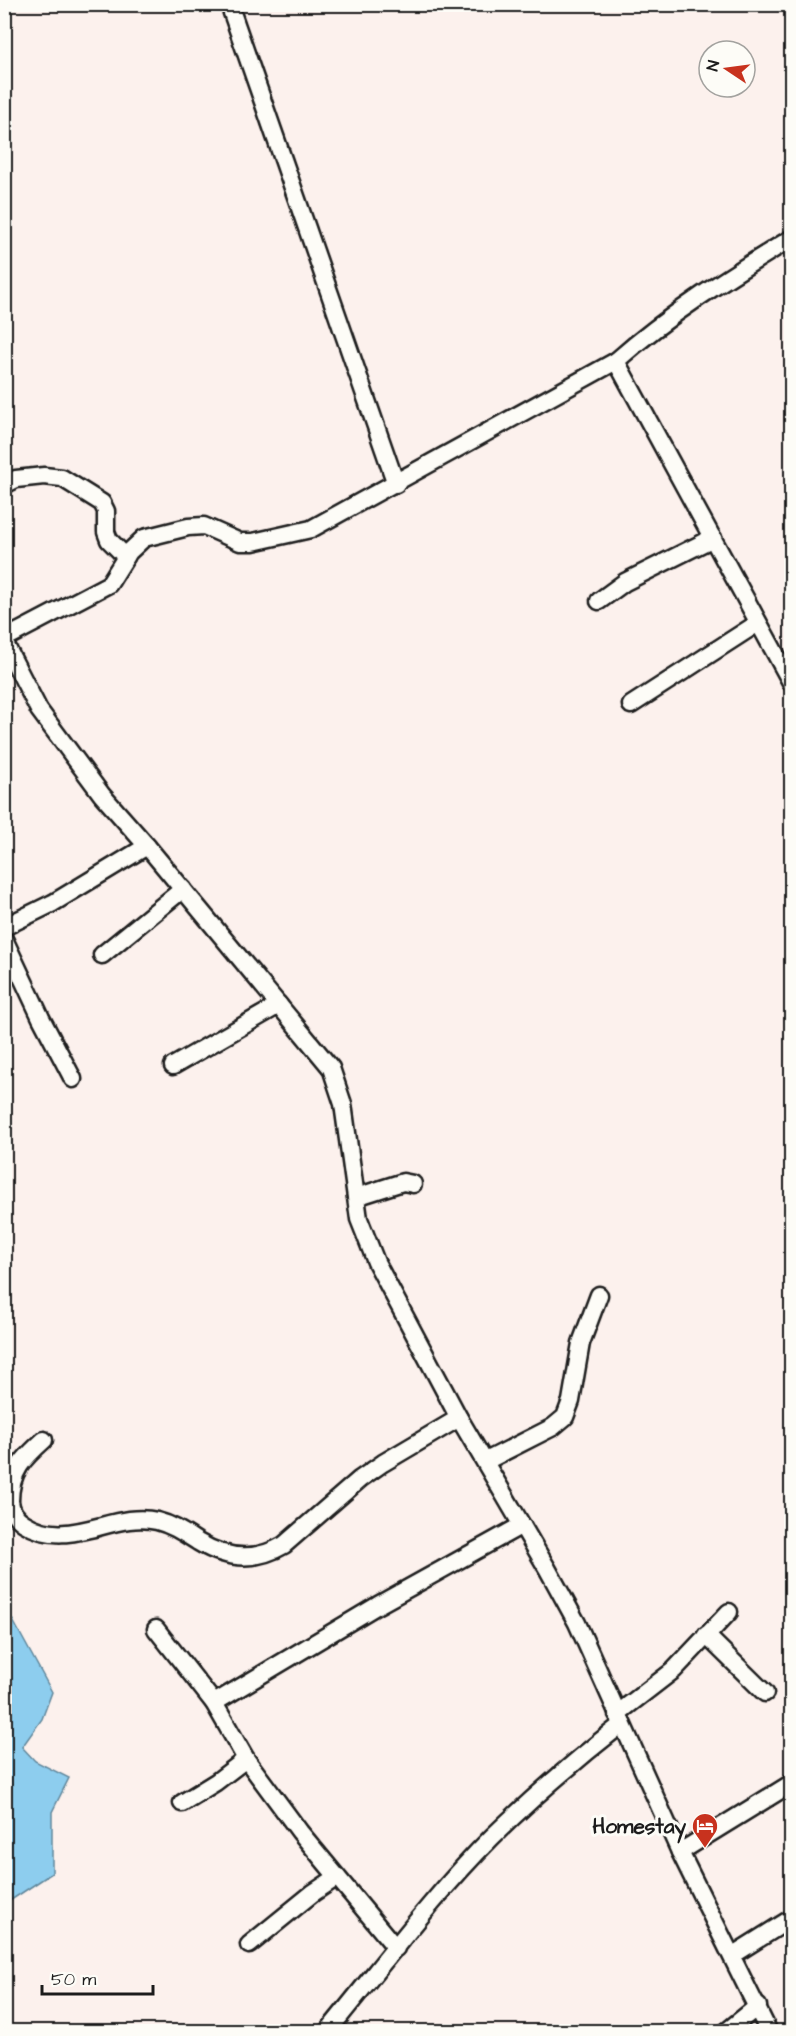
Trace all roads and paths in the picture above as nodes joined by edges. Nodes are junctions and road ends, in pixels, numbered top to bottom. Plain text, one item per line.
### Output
1 (229, 4) edge
2 (792, 238) edge
3 (616, 361) junction
4 (396, 484) junction
5 (4, 485) edge
6 (713, 538) junction
7 (126, 557) junction
8 (599, 601) dead end
9 (759, 623) junction
10 (4, 640) edge
11 (792, 684) edge
12 (631, 705) dead end
13 (147, 846) junction
14 (183, 890) junction
15 (4, 927) edge
16 (4, 939) edge
17 (102, 956) dead end
18 (279, 1005) junction
19 (173, 1066) dead end
20 (73, 1079) dead end
21 (413, 1184) dead end
22 (356, 1197) junction
23 (599, 1294) dead end
24 (459, 1418) junction
25 (44, 1440) dead end
26 (486, 1461) junction
27 (522, 1525) junction
28 (729, 1612) dead end
29 (156, 1629) dead end
30 (706, 1635) junction
31 (765, 1693) dead end
32 (214, 1703) junction
33 (620, 1719) junction
34 (246, 1759) junction
35 (792, 1783) edge
36 (182, 1803) dead end
37 (680, 1852) junction
38 (337, 1877) junction
39 (792, 1918) edge
40 (249, 1945) dead end
41 (396, 1948) junction
42 (733, 1955) junction
43 (758, 2006) junction
44 (327, 2031) edge
45 (726, 2031) edge
46 (769, 2031) edge

1 - 4 street
2 - 3 street
3 - 4 street
3 - 6 street
4 - 7 street
5 - 7 street
6 - 8 street
6 - 9 street
7 - 10 street
9 - 11 street
9 - 12 street
10 - 13 street
13 - 14 street
13 - 15 street
14 - 17 street
14 - 18 street
16 - 20 street
18 - 19 street
18 - 22 street
21 - 22 street
22 - 24 street
23 - 26 street
24 - 25 street
24 - 26 street
26 - 27 street
27 - 32 street
27 - 33 street
28 - 30 street
29 - 32 street
30 - 31 street
30 - 33 street
32 - 34 street
33 - 37 street
33 - 41 street
34 - 36 street
34 - 38 street
35 - 37 street
37 - 42 street
38 - 40 street
38 - 41 street
39 - 42 street
41 - 44 street
42 - 43 street
43 - 45 street
43 - 46 street

